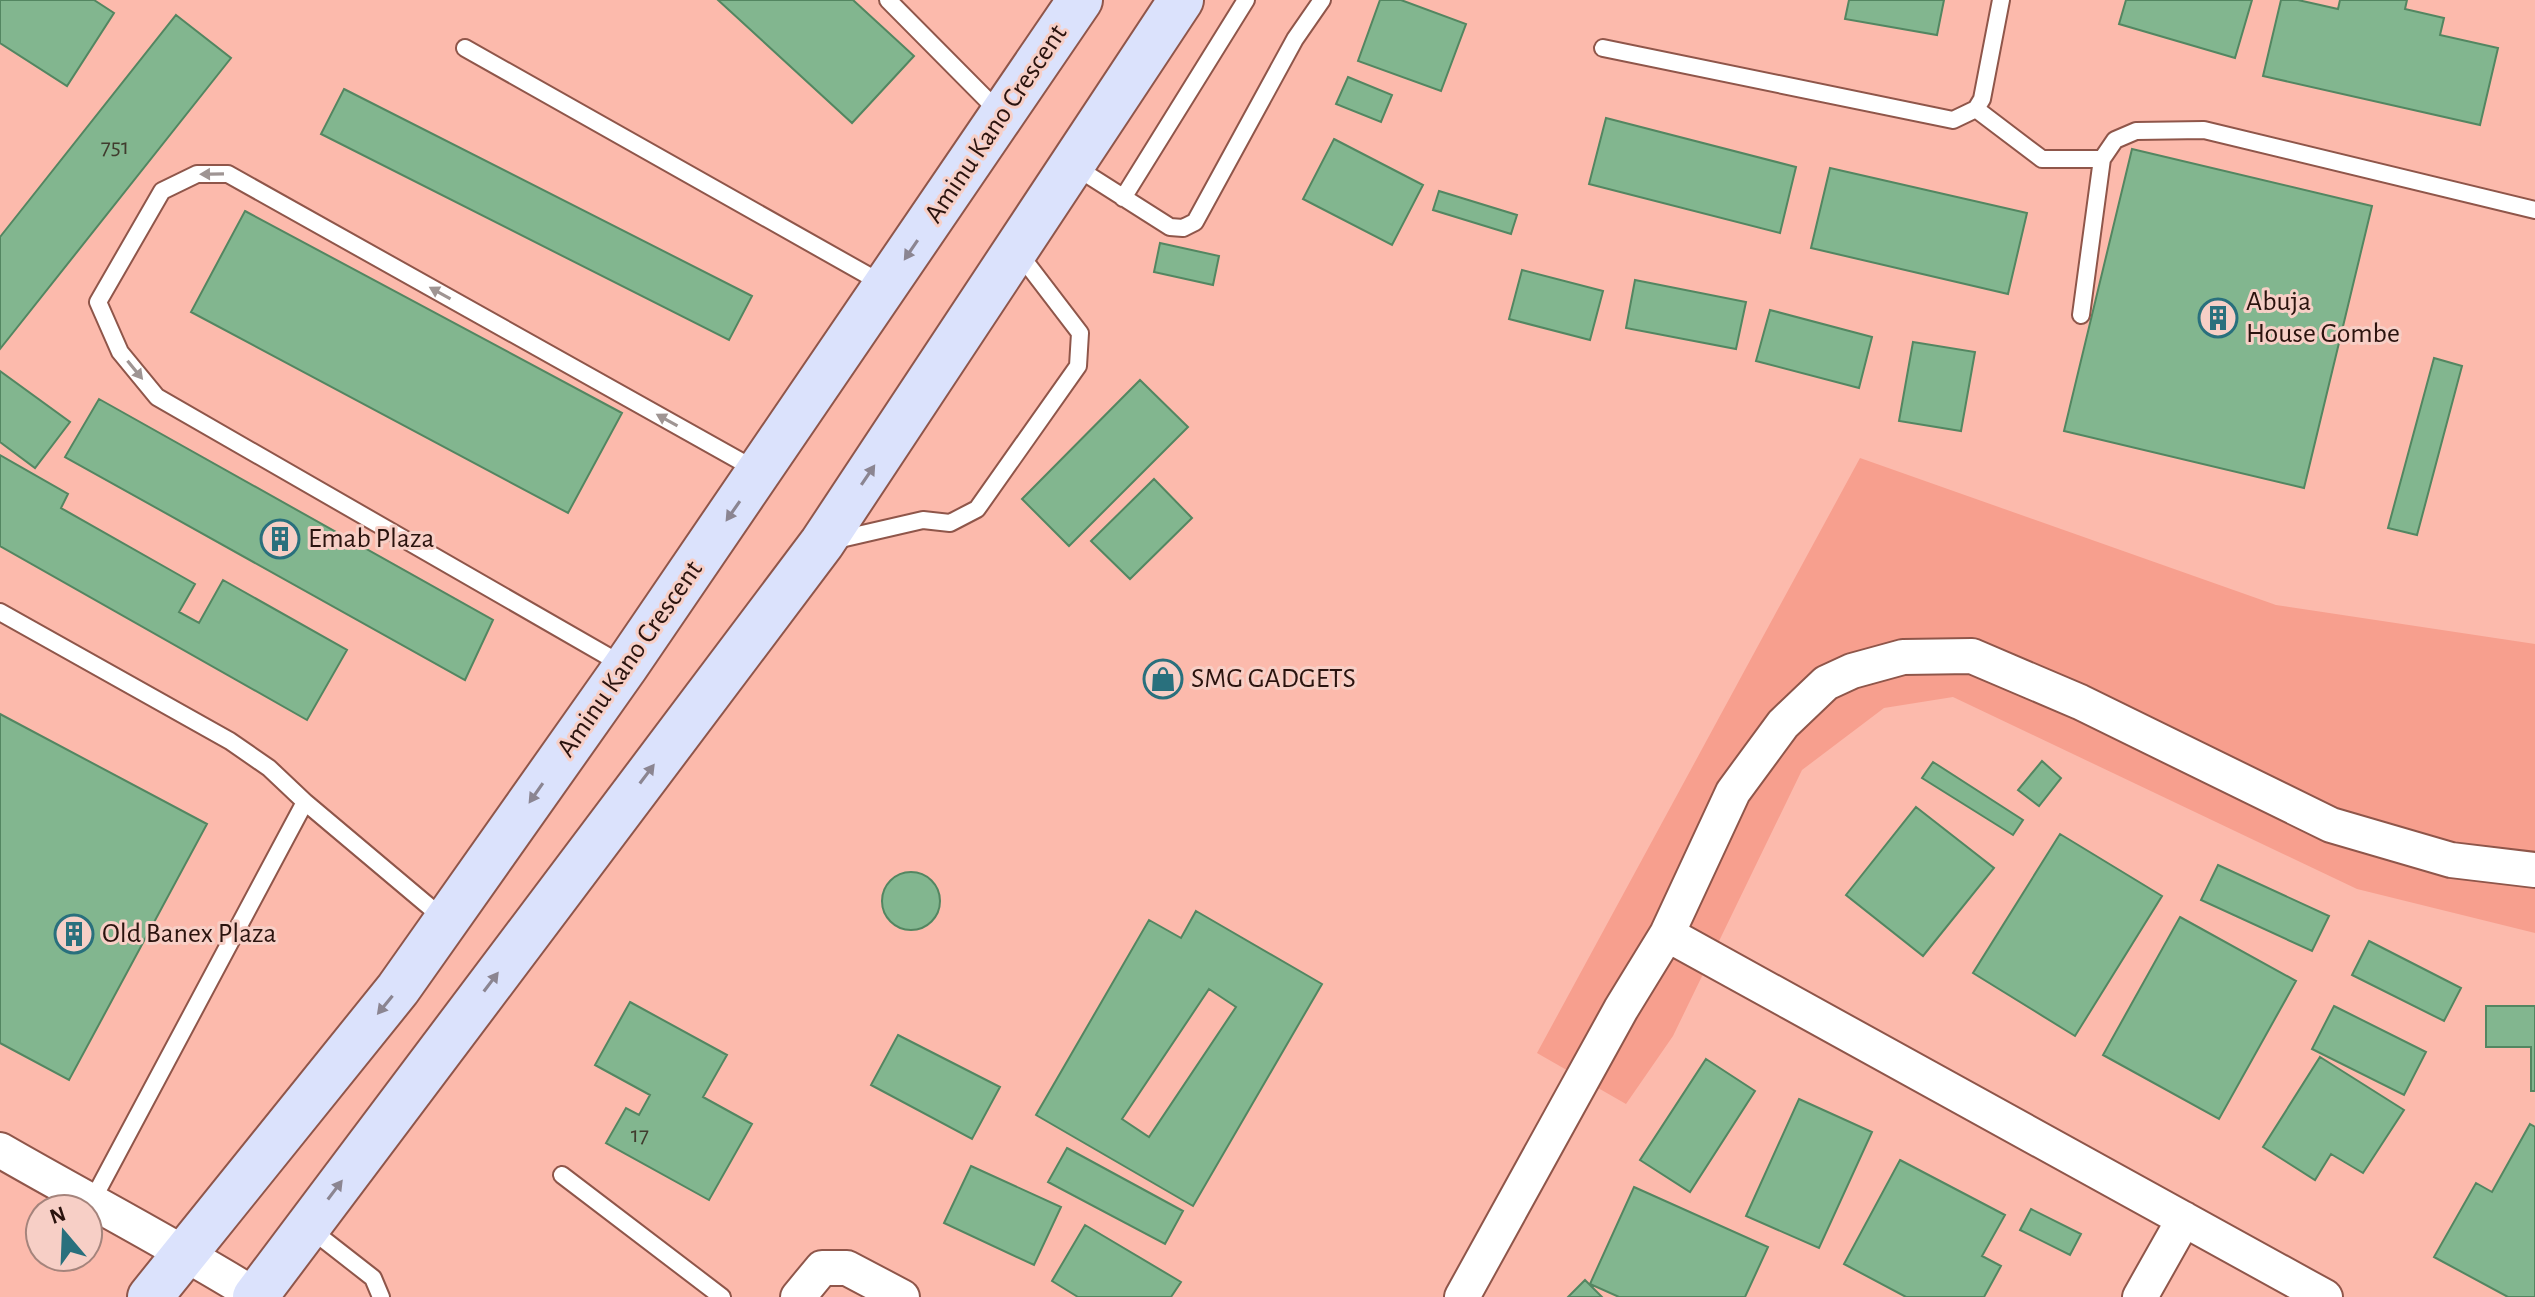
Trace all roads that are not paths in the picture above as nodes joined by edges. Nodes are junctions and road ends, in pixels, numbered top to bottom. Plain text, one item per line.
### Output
1 (888, 0) edge
2 (1080, 0) edge
3 (1181, 0) edge
4 (1322, 0) edge
5 (2001, 0) edge
6 (1242, 1) edge
7 (465, 48) dead end
8 (1603, 48) dead end
9 (1976, 109) junction
10 (1002, 115) junction
11 (2102, 159) junction
12 (1072, 166) junction
13 (1123, 198) junction
14 (2535, 210) edge
15 (1017, 250) junction
16 (886, 285) junction
17 (2081, 315) dead end
18 (760, 472) junction
19 (822, 543) junction
20 (0, 612) edge
21 (626, 666) junction
22 (305, 802) junction
23 (2535, 870) edge
24 (446, 921) junction
25 (1667, 934) junction
26 (0, 1150) edge
27 (562, 1175) dead end
28 (74, 1193) edge
29 (96, 1193) edge
30 (104, 1210) edge
31 (2184, 1219) junction
32 (307, 1227) junction
33 (186, 1252) junction
34 (1473, 1294) edge
35 (255, 1296) edge
36 (150, 1297) edge
37 (381, 1297) edge
38 (722, 1297) edge
39 (798, 1297) edge
40 (902, 1297) edge
41 (2140, 1297) edge
42 (2325, 1297) edge

1 - 10 lane
2 - 10 main road, Aminu Kano Crescent
3 - 12 main road
4 - 13 lane
5 - 9 lane
6 - 13 lane
7 - 16 lane
8 - 9 lane
9 - 11 lane
10 -> 16 main road, Aminu Kano Crescent
11 - 14 lane
11 - 17 lane
12 - 13 lane
12 - 15 main road
19 -> 15 main road
15 - 19 lane
16 - 18 main road, Aminu Kano Crescent
18 -> 21 main road, Aminu Kano Crescent
18 -> 21 lane
32 -> 19 main road
20 - 22 lane
21 -> 24 main road, Aminu Kano Crescent
22 - 24 lane
22 - 29 lane
23 - 25 street
24 -> 33 main road, Aminu Kano Crescent
25 - 31 street
25 - 34 street
26 - 28 street
27 - 38 lane
30 - 33 street
31 - 41 street
31 - 42 street
32 - 35 main road
32 - 37 lane
33 - 35 street
33 - 36 main road, Aminu Kano Crescent
39 - 40 street

